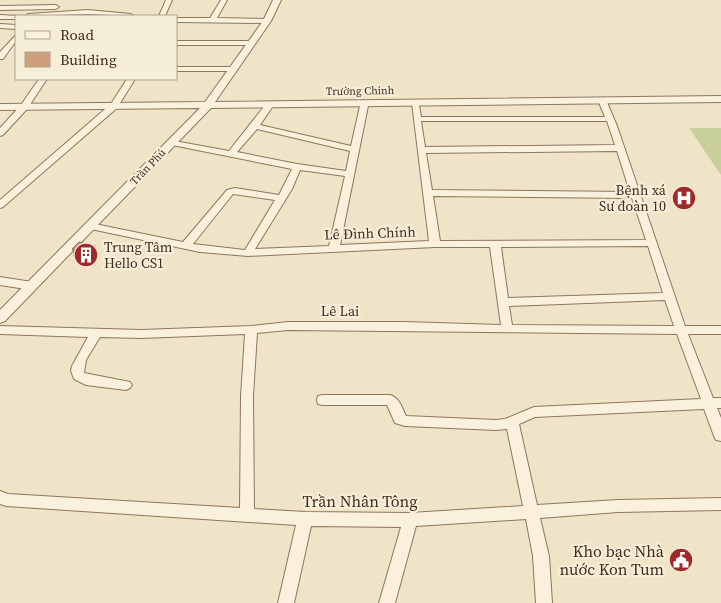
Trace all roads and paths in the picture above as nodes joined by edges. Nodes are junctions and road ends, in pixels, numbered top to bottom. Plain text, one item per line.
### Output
1 (62, 0) edge
2 (169, 0) edge
3 (224, 0) edge
4 (277, 0) edge
5 (56, 7) junction
6 (0, 8) edge
7 (50, 14) junction
8 (39, 15) edge
9 (105, 15) edge
10 (162, 15) edge
11 (0, 17) edge
12 (15, 17) edge
13 (178, 20) edge
14 (212, 21) junction
15 (267, 21) junction
16 (0, 26) edge
17 (15, 27) edge
18 (178, 43) edge
19 (252, 43) junction
20 (13, 44) edge
21 (1, 54) edge
22 (178, 69) edge
23 (234, 69) junction
24 (42, 80) edge
25 (129, 80) edge
26 (721, 101) edge
27 (603, 102) junction
28 (415, 105) junction
29 (206, 106) junction
30 (269, 106) junction
31 (364, 106) junction
32 (113, 107) junction
33 (0, 108) edge
34 (23, 108) junction
35 (418, 119) junction
36 (610, 119) junction
37 (255, 126) junction
38 (0, 133) edge
39 (172, 142) junction
40 (620, 148) junction
41 (355, 149) junction
42 (422, 150) junction
43 (232, 153) junction
44 (297, 167) junction
45 (350, 174) junction
46 (429, 193) junction
47 (636, 195) junction
48 (280, 198) junction
49 (0, 204) edge
50 (90, 226) junction
51 (435, 244) junction
52 (495, 244) junction
53 (653, 244) junction
54 (186, 246) junction
55 (334, 248) junction
56 (248, 253) junction
57 (0, 282) edge
58 (32, 286) junction
59 (671, 296) junction
60 (503, 302) junction
61 (0, 318) edge
62 (508, 329) junction
63 (0, 330) edge
64 (251, 330) junction
65 (681, 330) junction
66 (721, 330) edge
67 (96, 333) junction
68 (126, 385) dead end
69 (323, 400) dead end
70 (715, 403) edge
71 (512, 421) junction
72 (721, 436) edge
73 (2, 500) edge
74 (721, 504) edge
75 (532, 511) junction
76 (246, 514) junction
77 (305, 519) junction
78 (410, 520) junction
79 (286, 603) edge
80 (387, 603) edge
81 (544, 603) edge

1 - 5 street
2 - 10 street
3 - 14 street
4 - 15 street, Trần Phú
5 - 6 street
5 - 7 street
7 - 8 street
7 - 9 street
11 - 12 street
13 - 14 street
14 - 15 street
15 - 19 street, Trần Phú
16 - 17 street
18 - 19 street
19 - 23 street, Trần Phú
20 - 21 street
22 - 23 street
23 - 29 street, Trần Phú
24 - 34 street
25 - 32 street
26 - 27 street, Trường Chinh
27 - 28 street, Trường Chinh
27 - 29 street, Trường Chinh
27 - 36 street
28 - 31 street, Trường Chinh
28 - 35 street
29 - 30 street, Trường Chinh
29 - 32 street, Trường Chinh
29 - 39 street, Trần Phú
30 - 31 street, Trường Chinh
30 - 37 street
31 - 41 street
32 - 34 street, Trường Chinh
32 - 49 street
33 - 34 street, Trường Chinh
34 - 38 street
35 - 36 street
35 - 42 street
36 - 40 street
37 - 41 street
37 - 43 street
39 - 43 street
39 - 50 street, Trần Phú
40 - 42 street
40 - 47 street
41 - 45 street
42 - 46 street
43 - 44 street
44 - 45 street
44 - 48 street
45 - 55 street
46 - 47 street
46 - 51 street
47 - 53 street
48 - 54 street
48 - 56 street
50 - 54 street, Lê Đình Chính
50 - 58 street, Trần Phú
51 - 52 street, Lê Đình Chính
51 - 55 street, Lê Đình Chính
52 - 53 street, Lê Đình Chính
52 - 60 street
53 - 59 street
54 - 56 street, Lê Đình Chính
55 - 56 street, Lê Đình Chính
57 - 58 street
58 - 61 street, Trần Phú
59 - 60 street
59 - 65 street
60 - 62 street
62 - 64 street, Lê Lai
62 - 65 street, Lê Lai
63 - 67 street, Lê Lai
64 - 67 street, Lê Lai
64 - 76 street
65 - 66 street, Lê Lai
65 - 70 street
67 - 68 street
69 - 71 street
70 - 71 street
70 - 72 street
71 - 75 street
73 - 76 street, Trần Nhân Tông
74 - 75 street, Trần Nhân Tông
75 - 78 street, Trần Nhân Tông
75 - 81 street
76 - 77 street, Trần Nhân Tông
77 - 78 street, Trần Nhân Tông
77 - 79 street
78 - 80 street

